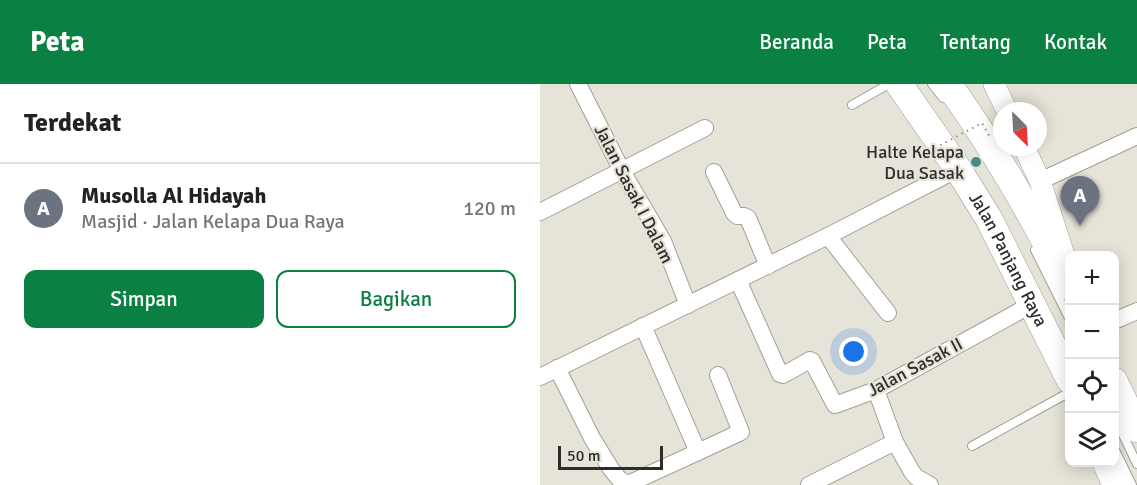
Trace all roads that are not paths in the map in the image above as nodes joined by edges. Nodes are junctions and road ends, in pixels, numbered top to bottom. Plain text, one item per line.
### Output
1 (578, 84) edge
2 (889, 84) edge
3 (899, 84) edge
4 (932, 84) edge
5 (994, 84) edge
6 (948, 94) edge
7 (1003, 102) edge
8 (852, 105) dead end
9 (705, 128) dead end
10 (992, 132) edge
11 (1137, 135) edge
12 (1028, 156) edge
13 (958, 169) junction
14 (622, 171) junction
15 (714, 172) dead end
16 (1040, 181) junction
17 (540, 212) edge
18 (828, 236) junction
19 (1033, 245) dead end
20 (1065, 255) edge
21 (768, 266) junction
22 (1065, 278) edge
23 (738, 280) junction
24 (1031, 302) junction
25 (687, 305) junction
26 (1065, 310) edge
27 (1137, 311) edge
28 (888, 313) dead end
29 (1119, 319) edge
30 (644, 326) junction
31 (557, 368) junction
32 (1065, 370) edge
33 (718, 375) dead end
34 (540, 377) edge
35 (876, 390) junction
36 (1119, 391) edge
37 (1065, 395) edge
38 (1119, 426) edge
39 (1137, 429) edge
40 (895, 442) junction
41 (972, 446) dead end
42 (698, 452) junction
43 (1137, 464) edge
44 (629, 484) edge
45 (808, 485) edge
46 (930, 485) edge

1 - 14 street, Jalan Sasak I Dalam
2 - 8 lane
3 - 13 main road, Jalan Panjang Raya
4 - 6 lane
5 - 7 street
6 - 10 main road
9 - 14 street
10 - 22 main road
11 - 16 street
12 - 16 street
13 - 18 street
13 - 24 main road, Jalan Panjang Raya
14 - 17 street
14 - 25 street, Jalan Sasak I Dalam
15 - 21 street
16 - 20 street
18 - 21 street
18 - 28 street
19 - 26 lane
21 - 23 street
23 - 25 street
23 - 35 street, Jalan Sasak II
24 - 32 main road, Jalan Panjang Raya
24 - 35 street, Jalan Sasak II
25 - 30 street
27 - 29 street
30 - 31 street
30 - 42 street
31 - 34 street
31 - 44 street
33 - 42 street
35 - 40 street
36 - 39 main road
37 - 41 lane
38 - 43 lane
40 - 45 street
40 - 46 street
42 - 44 street

